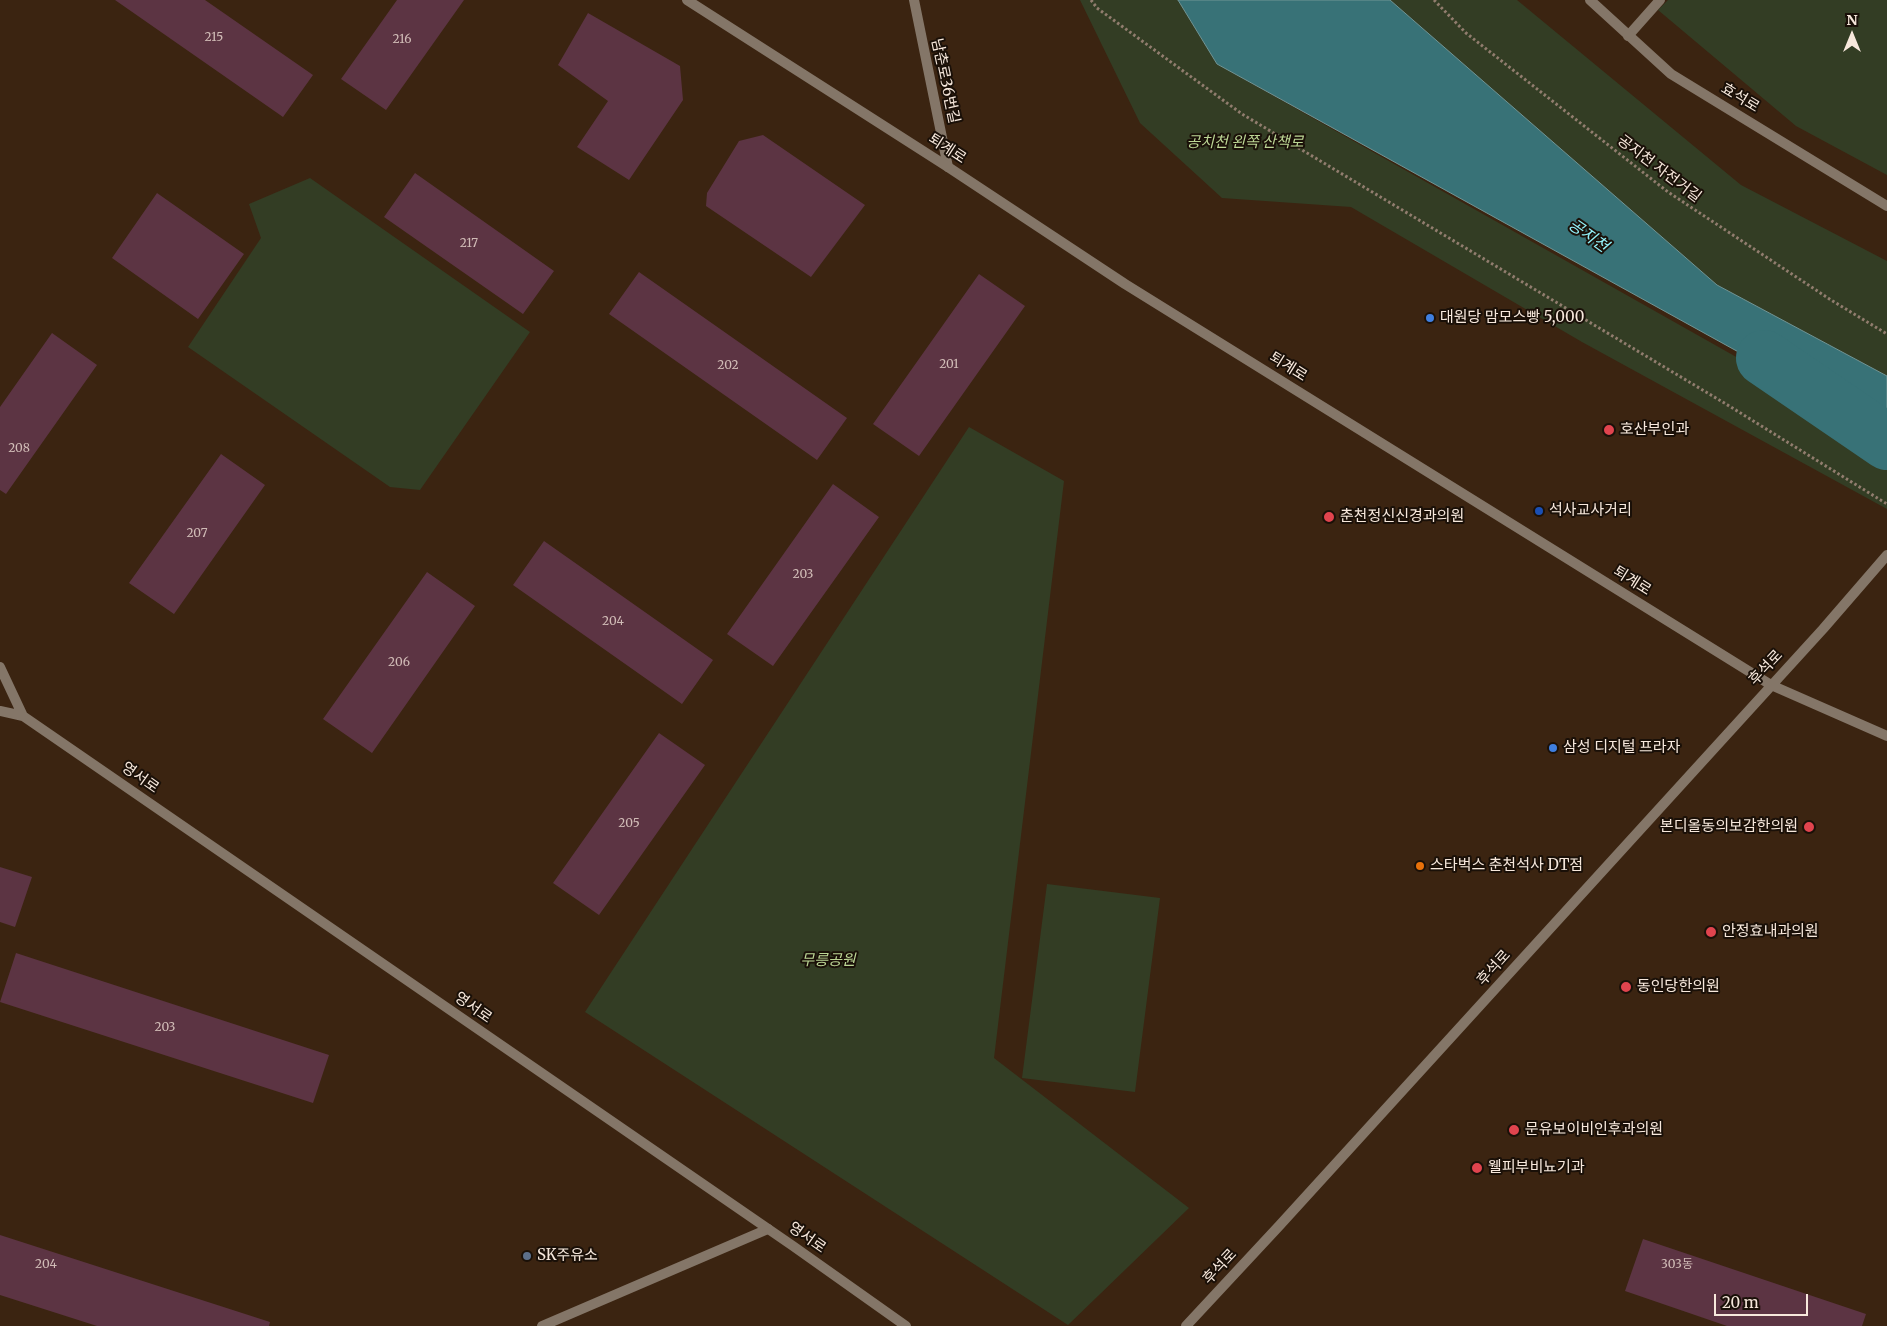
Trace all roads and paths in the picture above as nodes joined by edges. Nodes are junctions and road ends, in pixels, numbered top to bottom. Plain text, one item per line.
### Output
1 (686, 0) edge
2 (914, 0) edge
3 (1091, 0) edge
4 (1434, 0) edge
5 (1590, 0) edge
6 (1660, 0) edge
7 (1628, 36) junction
8 (948, 167) junction
9 (1887, 206) edge
10 (1887, 334) edge
11 (1887, 504) edge
12 (1887, 555) edge
13 (0, 666) edge
14 (1771, 685) junction
15 (0, 711) edge
16 (23, 716) junction
17 (1887, 736) edge
18 (768, 1229) junction
19 (542, 1326) edge
20 (906, 1326) edge
21 (1186, 1326) edge

1 - 8 street, 퇴계로
2 - 8 street, 남춘로36번길
3 - 11 path
4 - 10 path, 공지천 자전거길
5 - 7 street, 효석로
6 - 7 street
7 - 9 street, 효석로
8 - 14 street, 퇴계로
12 - 14 street, 후석로
13 - 16 street
14 - 17 street, 퇴계로
14 - 21 street, 후석로
15 - 16 street, 영서로
16 - 18 street, 영서로
18 - 19 street
18 - 20 street, 영서로

